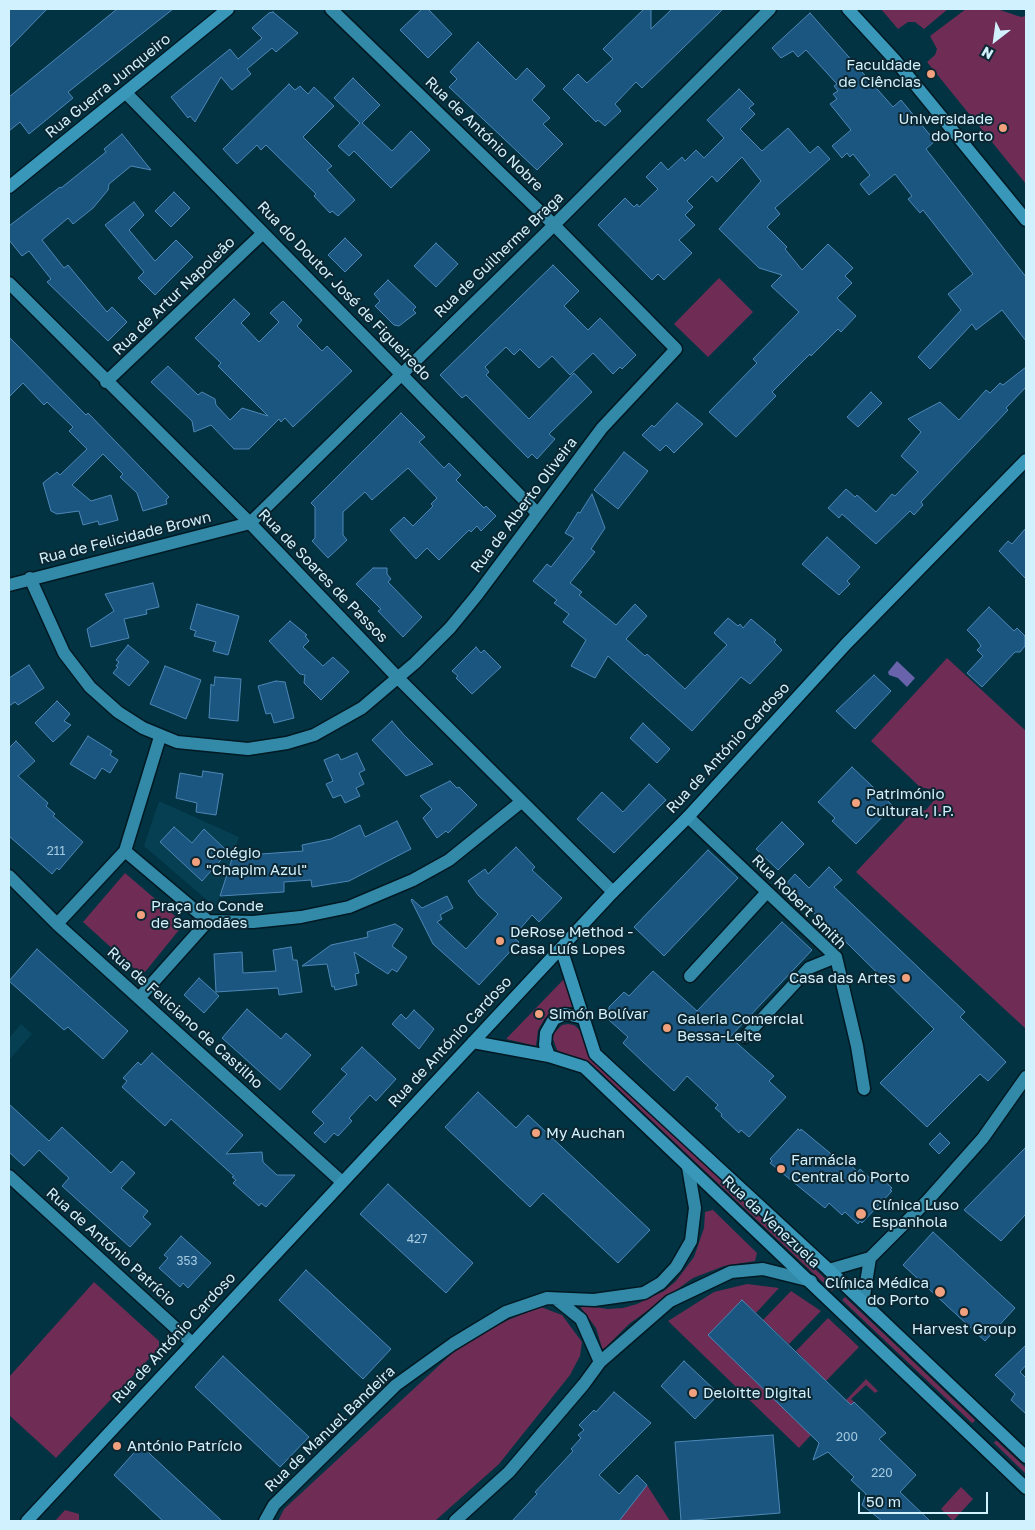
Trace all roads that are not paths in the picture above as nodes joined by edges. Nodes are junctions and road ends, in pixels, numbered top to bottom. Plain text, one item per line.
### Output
1 (228, 9) edge
2 (331, 9) edge
3 (770, 9) edge
4 (848, 9) edge
5 (126, 93) junction
6 (9, 187) edge
7 (1026, 220) edge
8 (554, 224) junction
9 (263, 233) junction
10 (9, 283) edge
11 (676, 349) joint
12 (401, 374) junction
13 (106, 382) junction
14 (1026, 460) edge
15 (537, 513) junction
16 (250, 523) junction
17 (30, 578) junction
18 (9, 585) edge
19 (398, 678) junction
20 (160, 737) junction
21 (521, 802) junction
22 (688, 817) junction
23 (125, 851) junction
24 (9, 876) edge
25 (613, 892) junction
26 (767, 892) junction
27 (208, 921) junction
28 (57, 924) junction
29 (561, 948) junction
30 (836, 958) junction
31 (690, 976) dead end
32 (140, 996) junction
33 (584, 1018) junction
34 (745, 1037) dead end
35 (473, 1042) junction
36 (549, 1056) junction
37 (1026, 1077) edge
38 (864, 1089) dead end
39 (688, 1167) junction
40 (9, 1176) edge
41 (342, 1182) junction
42 (870, 1258) junction
43 (829, 1270) junction
44 (811, 1281) junction
45 (556, 1300) junction
46 (862, 1302) junction
47 (192, 1343) junction
48 (600, 1362) junction
49 (992, 1424) junction
50 (976, 1440) junction
51 (1026, 1457) edge
52 (1026, 1488) edge
53 (27, 1521) edge
54 (265, 1521) edge
55 (455, 1521) edge

1 - 5 street, Rua Guerra Junqueiro
2 - 8 street, Rua de António Nobre
3 - 8 street, Rua de Guilherme Braga
4 - 7 street
5 - 6 street, Rua Guerra Junqueiro
5 - 9 street, Rua do Doutor José de Figueiredo
8 - 11 street, Rua de António Nobre
8 - 12 street, Rua de Guilherme Braga
9 - 12 street, Rua do Doutor José de Figueiredo
9 - 13 street, Rua de Artur Napoleão
10 - 13 street, Rua de Soares de Passos
11 - 15 street, Rua de Alberto Oliveira
12 - 15 street, Rua do Doutor José de Figueiredo
12 - 16 street, Rua de Guilherme Braga
13 - 16 street, Rua de Soares de Passos
14 - 22 street, Rua de António Cardoso
15 - 19 street, Rua de Alberto Oliveira
16 - 17 street, Rua de Felicidade Brown
16 - 19 street, Rua de Soares de Passos
17 - 18 street, Rua de Felicidade Brown
17 - 20 street, Rua de Alberto Oliveira
19 - 20 street, Rua de Alberto Oliveira
19 - 21 street, Rua de Soares de Passos
20 - 23 street
21 - 25 street, Rua de Soares de Passos
21 - 27 street
22 - 25 street, Rua de António Cardoso
22 - 26 street, Rua Robert Smith
23 - 27 street
23 - 28 street
24 - 28 street, Rua de Feliciano de Castilho
25 - 29 street, Rua de António Cardoso
26 - 30 street, Rua Robert Smith
26 - 31 street
27 - 32 street
28 - 32 street, Rua de Feliciano de Castilho
29 - 33 street, Rua da Venezuela
29 - 35 street, Rua de António Cardoso
30 - 34 street
30 - 38 street, Rua Robert Smith
32 - 41 street, Rua de Feliciano de Castilho
33 - 36 street
33 - 43 street, Rua da Venezuela
35 - 36 street, Rua da Venezuela
35 - 41 street, Rua de António Cardoso
36 - 39 street, Rua da Venezuela
37 - 42 street
39 - 44 street, Rua da Venezuela
39 - 45 street, Rua de Manuel Bandeira
40 - 47 street, Rua de António Patrício
41 - 47 street, Rua de António Cardoso
42 - 43 street
42 - 46 street
43 - 46 street, Rua da Venezuela
44 - 48 street
44 - 50 street, Rua da Venezuela
45 - 48 street
45 - 54 street, Rua de Manuel Bandeira
46 - 49 street, Rua da Venezuela
47 - 53 street, Rua de António Cardoso
48 - 55 street
49 - 50 street
49 - 51 street, Rua da Venezuela
50 - 52 street, Rua da Venezuela

